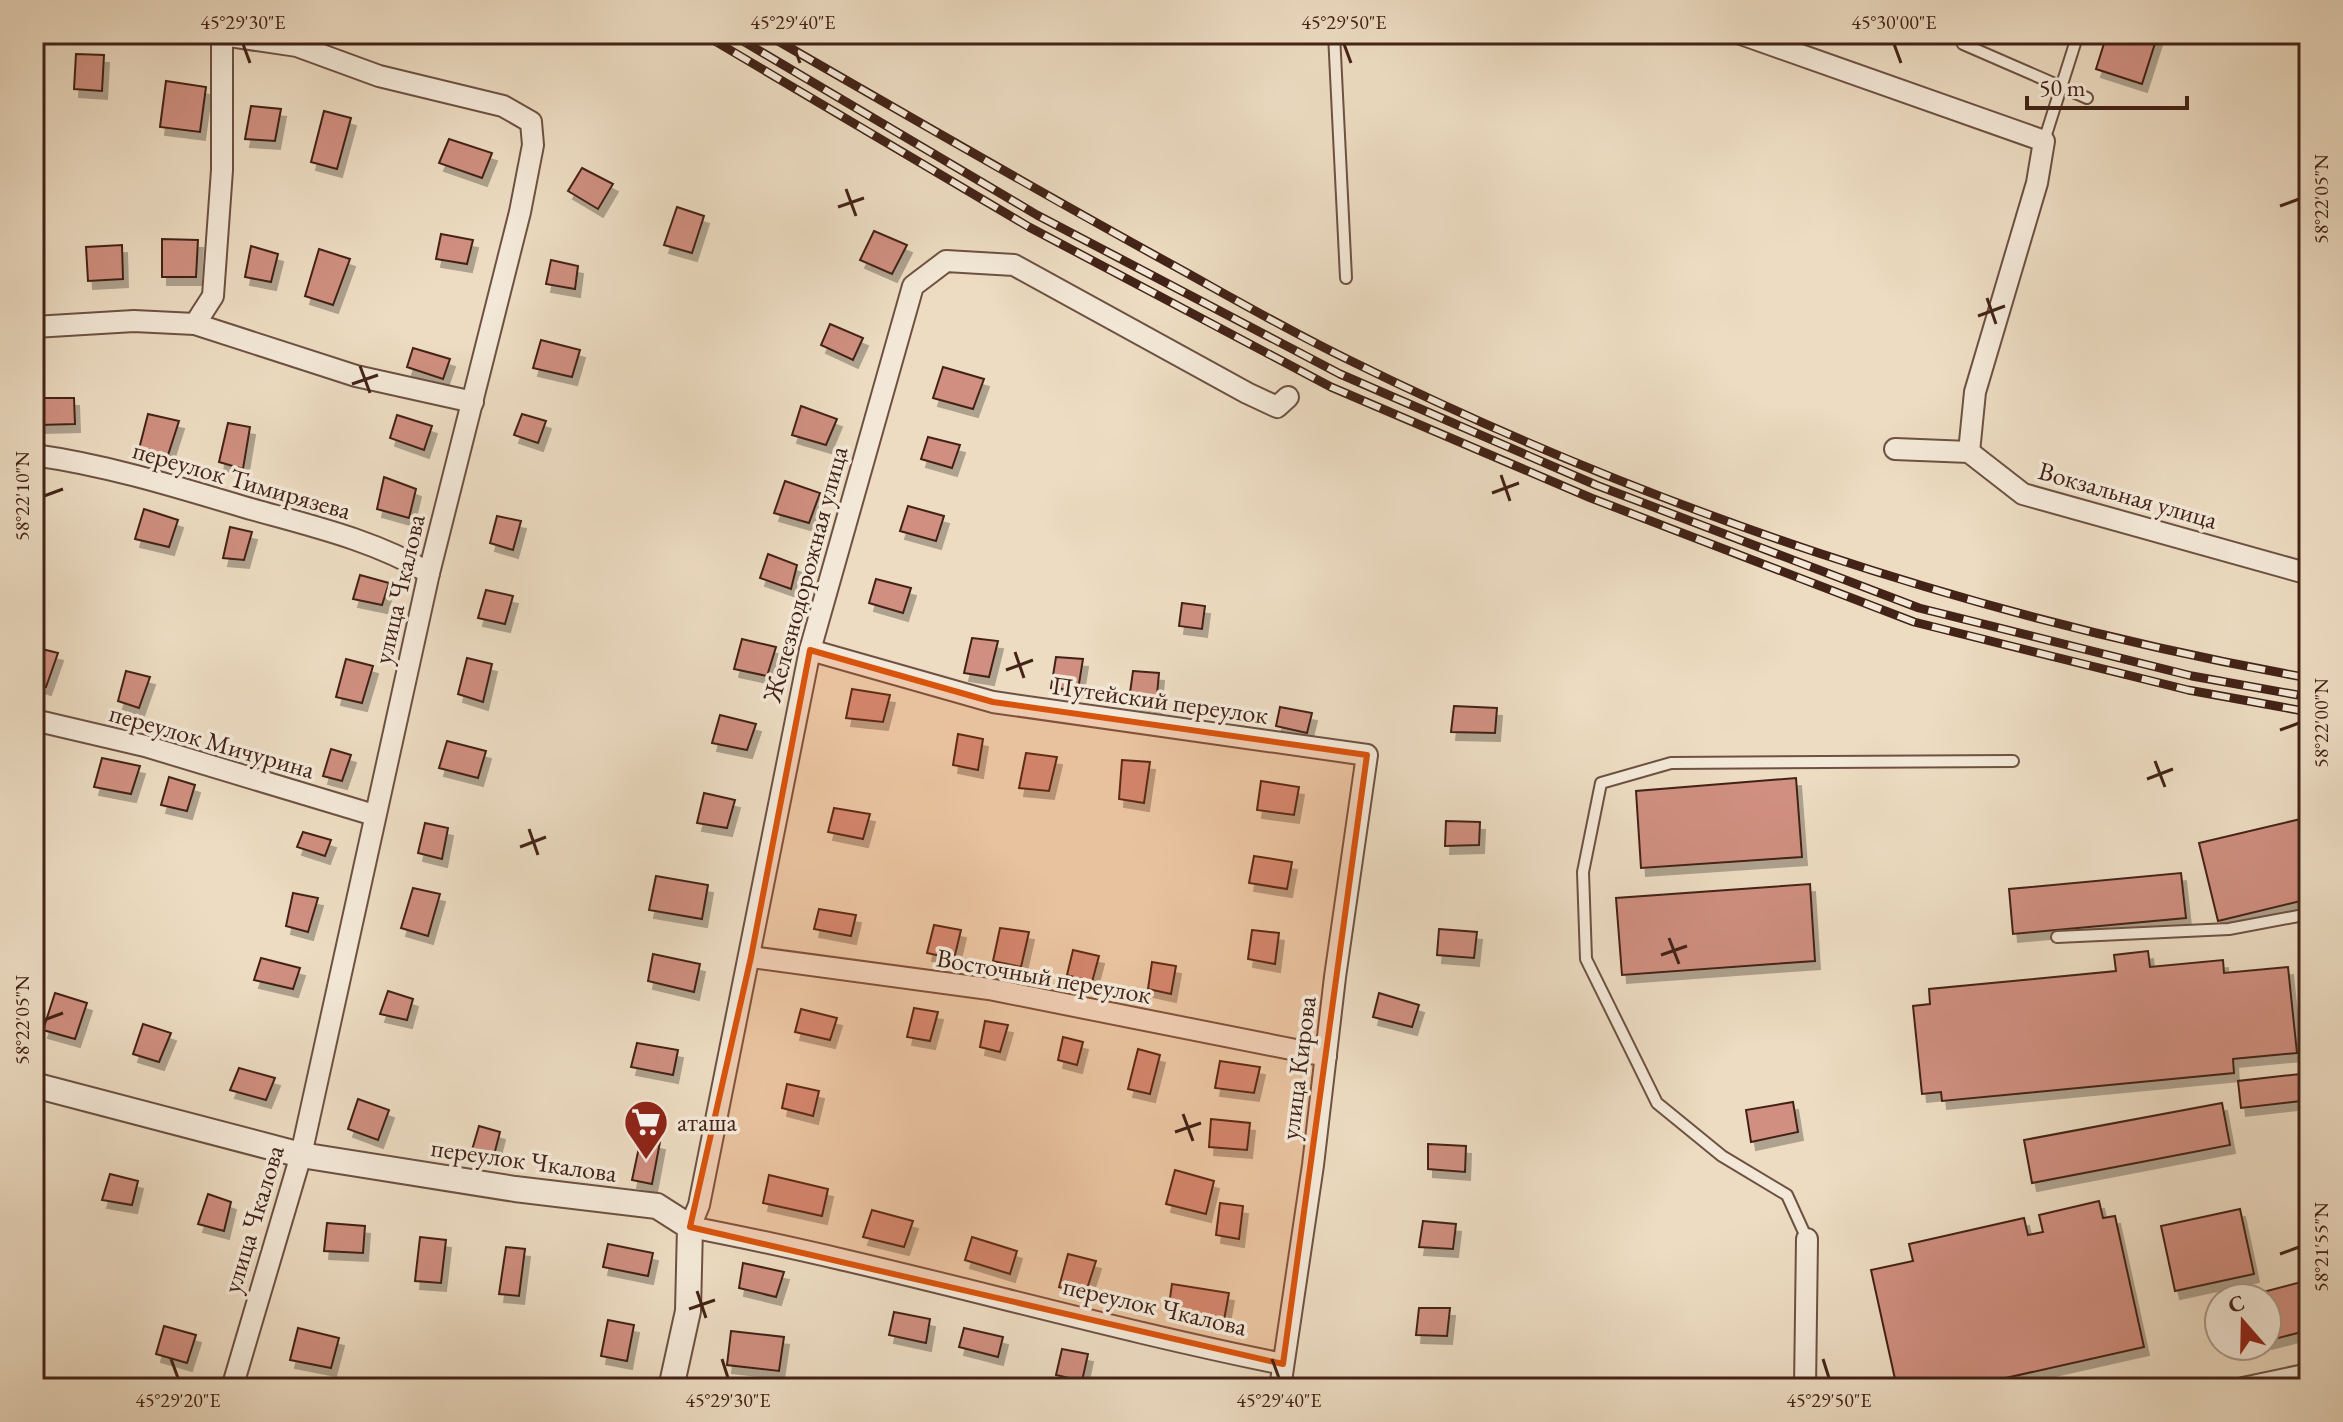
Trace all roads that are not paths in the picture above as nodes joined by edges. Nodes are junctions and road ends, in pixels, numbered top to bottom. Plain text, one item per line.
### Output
1 (1334, 34) edge
2 (1741, 34) edge
3 (1966, 34) edge
4 (2078, 34) edge
5 (218, 36) edge
6 (2060, 87) junction
7 (2087, 98) dead end
8 (2044, 141) junction
9 (1346, 278) dead end
10 (195, 324) junction
11 (34, 327) edge
12 (1288, 397) dead end
13 (473, 402) junction
14 (1895, 449) dead end
15 (1969, 452) junction
16 (34, 455) edge
17 (429, 573) junction
18 (2309, 574) edge
19 (810, 650) junction
20 (34, 720) edge
21 (1367, 755) joint
22 (2013, 761) dead end
23 (374, 815) junction
24 (2309, 914) edge
25 (2057, 937) dead end
26 (751, 957) junction
27 (1326, 1056) junction
28 (34, 1085) edge
29 (301, 1155) junction
30 (690, 1227) junction
31 (1807, 1239) joint
32 (1283, 1364) junction
33 (2309, 1374) edge
34 (232, 1388) edge
35 (671, 1388) edge
36 (1280, 1388) edge
37 (1805, 1388) edge
38 (2243, 1388) edge

1 - 9 lane
2 - 8 street
3 - 6 lane
4 - 6 lane
5 - 10 street
5 - 13 street, улица Чкалова
6 - 7 lane
6 - 8 lane
8 - 15 street
10 - 11 street
10 - 13 street
12 - 19 street, Железнодорожная улица
13 - 17 street, улица Чкалова
14 - 15 street
15 - 18 street, Вокзальная улица
16 - 17 street, переулок Тимирязева
17 - 23 street, улица Чкалова
19 - 21 street, Путейский переулок
19 - 26 street, Железнодорожная улица
20 - 23 street, переулок Мичурина
21 - 27 street, улица Кирова
22 - 31 lane
23 - 29 street, улица Чкалова
24 - 25 lane
26 - 27 street, Восточный переулок
26 - 30 street, Железнодорожная улица
27 - 32 street, улица Кирова
28 - 29 street, переулок Чкалова
29 - 30 street, переулок Чкалова
29 - 34 street, улица Чкалова
30 - 32 street, переулок Чкалова
30 - 35 street, Железнодорожная улица
31 - 37 street
32 - 36 street, улица Кирова
33 - 38 street

